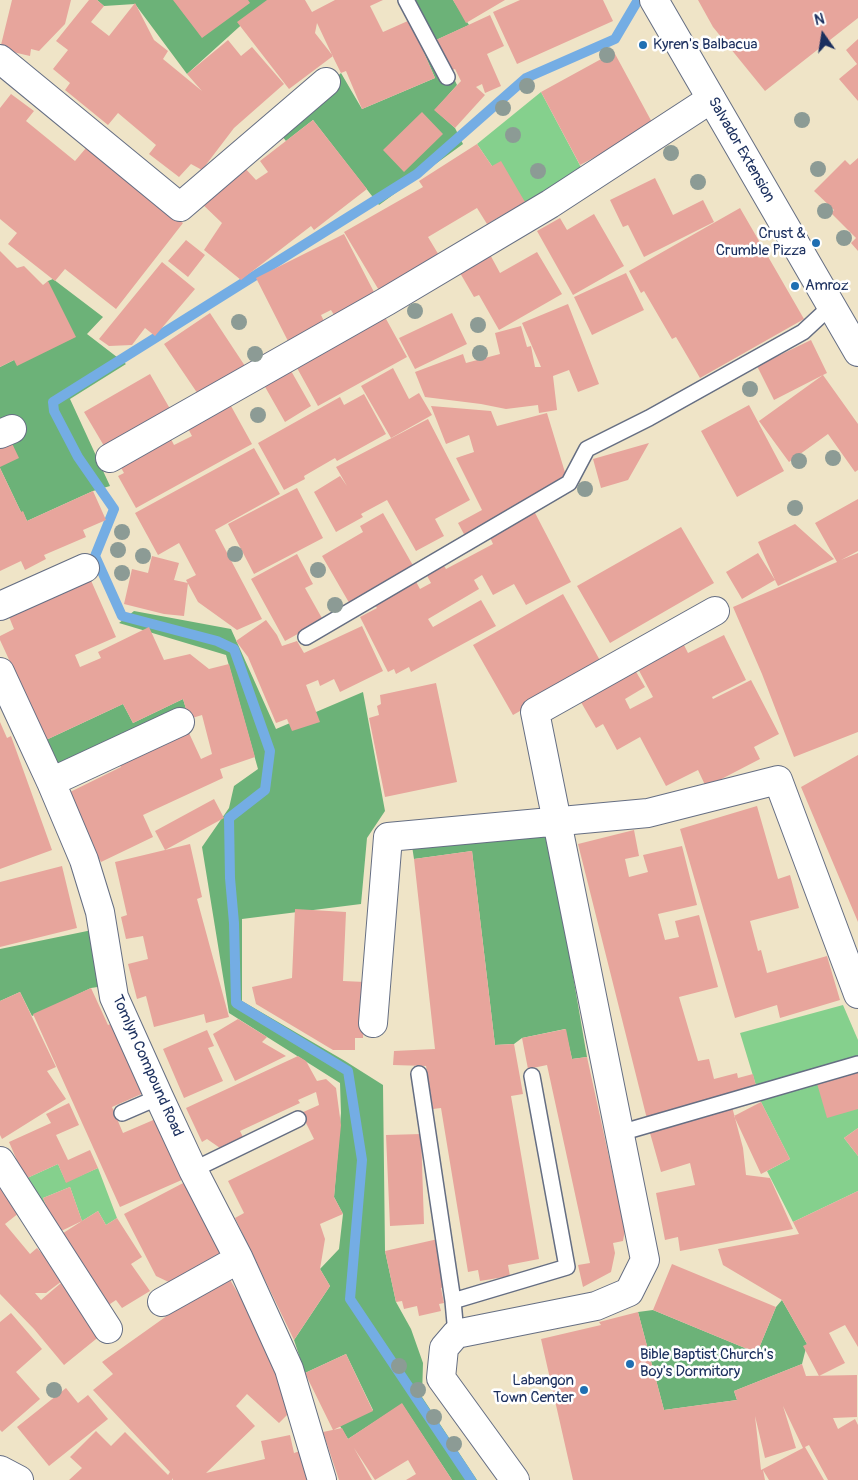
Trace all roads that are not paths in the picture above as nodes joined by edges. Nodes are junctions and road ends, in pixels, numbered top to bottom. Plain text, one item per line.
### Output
1 (406, 0) edge
2 (654, 0) edge
3 (0, 59) edge
4 (447, 77) dead end
5 (326, 82) dead end
6 (712, 99) junction
7 (831, 306) junction
8 (858, 352) edge
9 (110, 458) dead end
10 (86, 568) dead end
11 (0, 606) edge
12 (715, 611) dead end
13 (306, 637) dead end
14 (0, 672) edge
15 (180, 722) dead end
16 (51, 782) junction
17 (558, 820) junction
18 (858, 994) edge
19 (373, 1023) dead end
20 (858, 1064) edge
21 (419, 1074) dead end
22 (532, 1076) dead end
23 (158, 1097) junction
24 (122, 1112) dead end
25 (298, 1119) dead end
26 (620, 1133) junction
27 (0, 1161) edge
28 (193, 1170) junction
29 (239, 1259) junction
30 (453, 1301) junction
31 (162, 1302) dead end
32 (108, 1329) dead end
33 (456, 1334) junction
34 (0, 1470) edge
35 (19, 1480) edge
36 (322, 1480) edge
37 (515, 1480) edge

1 - 4 lane
2 - 6 street, Salvador Extension
3 - 5 street
6 - 7 street, Salvador Extension
6 - 9 street
7 - 8 street, Salvador Extension
7 - 13 lane
10 - 11 street
12 - 17 street
14 - 16 street, Tomlyn Compound Road
15 - 16 street
16 - 23 street, Tomlyn Compound Road
17 - 18 street
17 - 19 street
17 - 26 street
20 - 26 lane
21 - 30 lane
22 - 30 lane
23 - 24 lane
23 - 28 street, Tomlyn Compound Road
25 - 28 lane
26 - 33 street
27 - 32 street
28 - 29 street, Tomlyn Compound Road
29 - 31 street
29 - 36 street, Tomlyn Compound Road
30 - 33 lane
33 - 37 street
34 - 35 street

